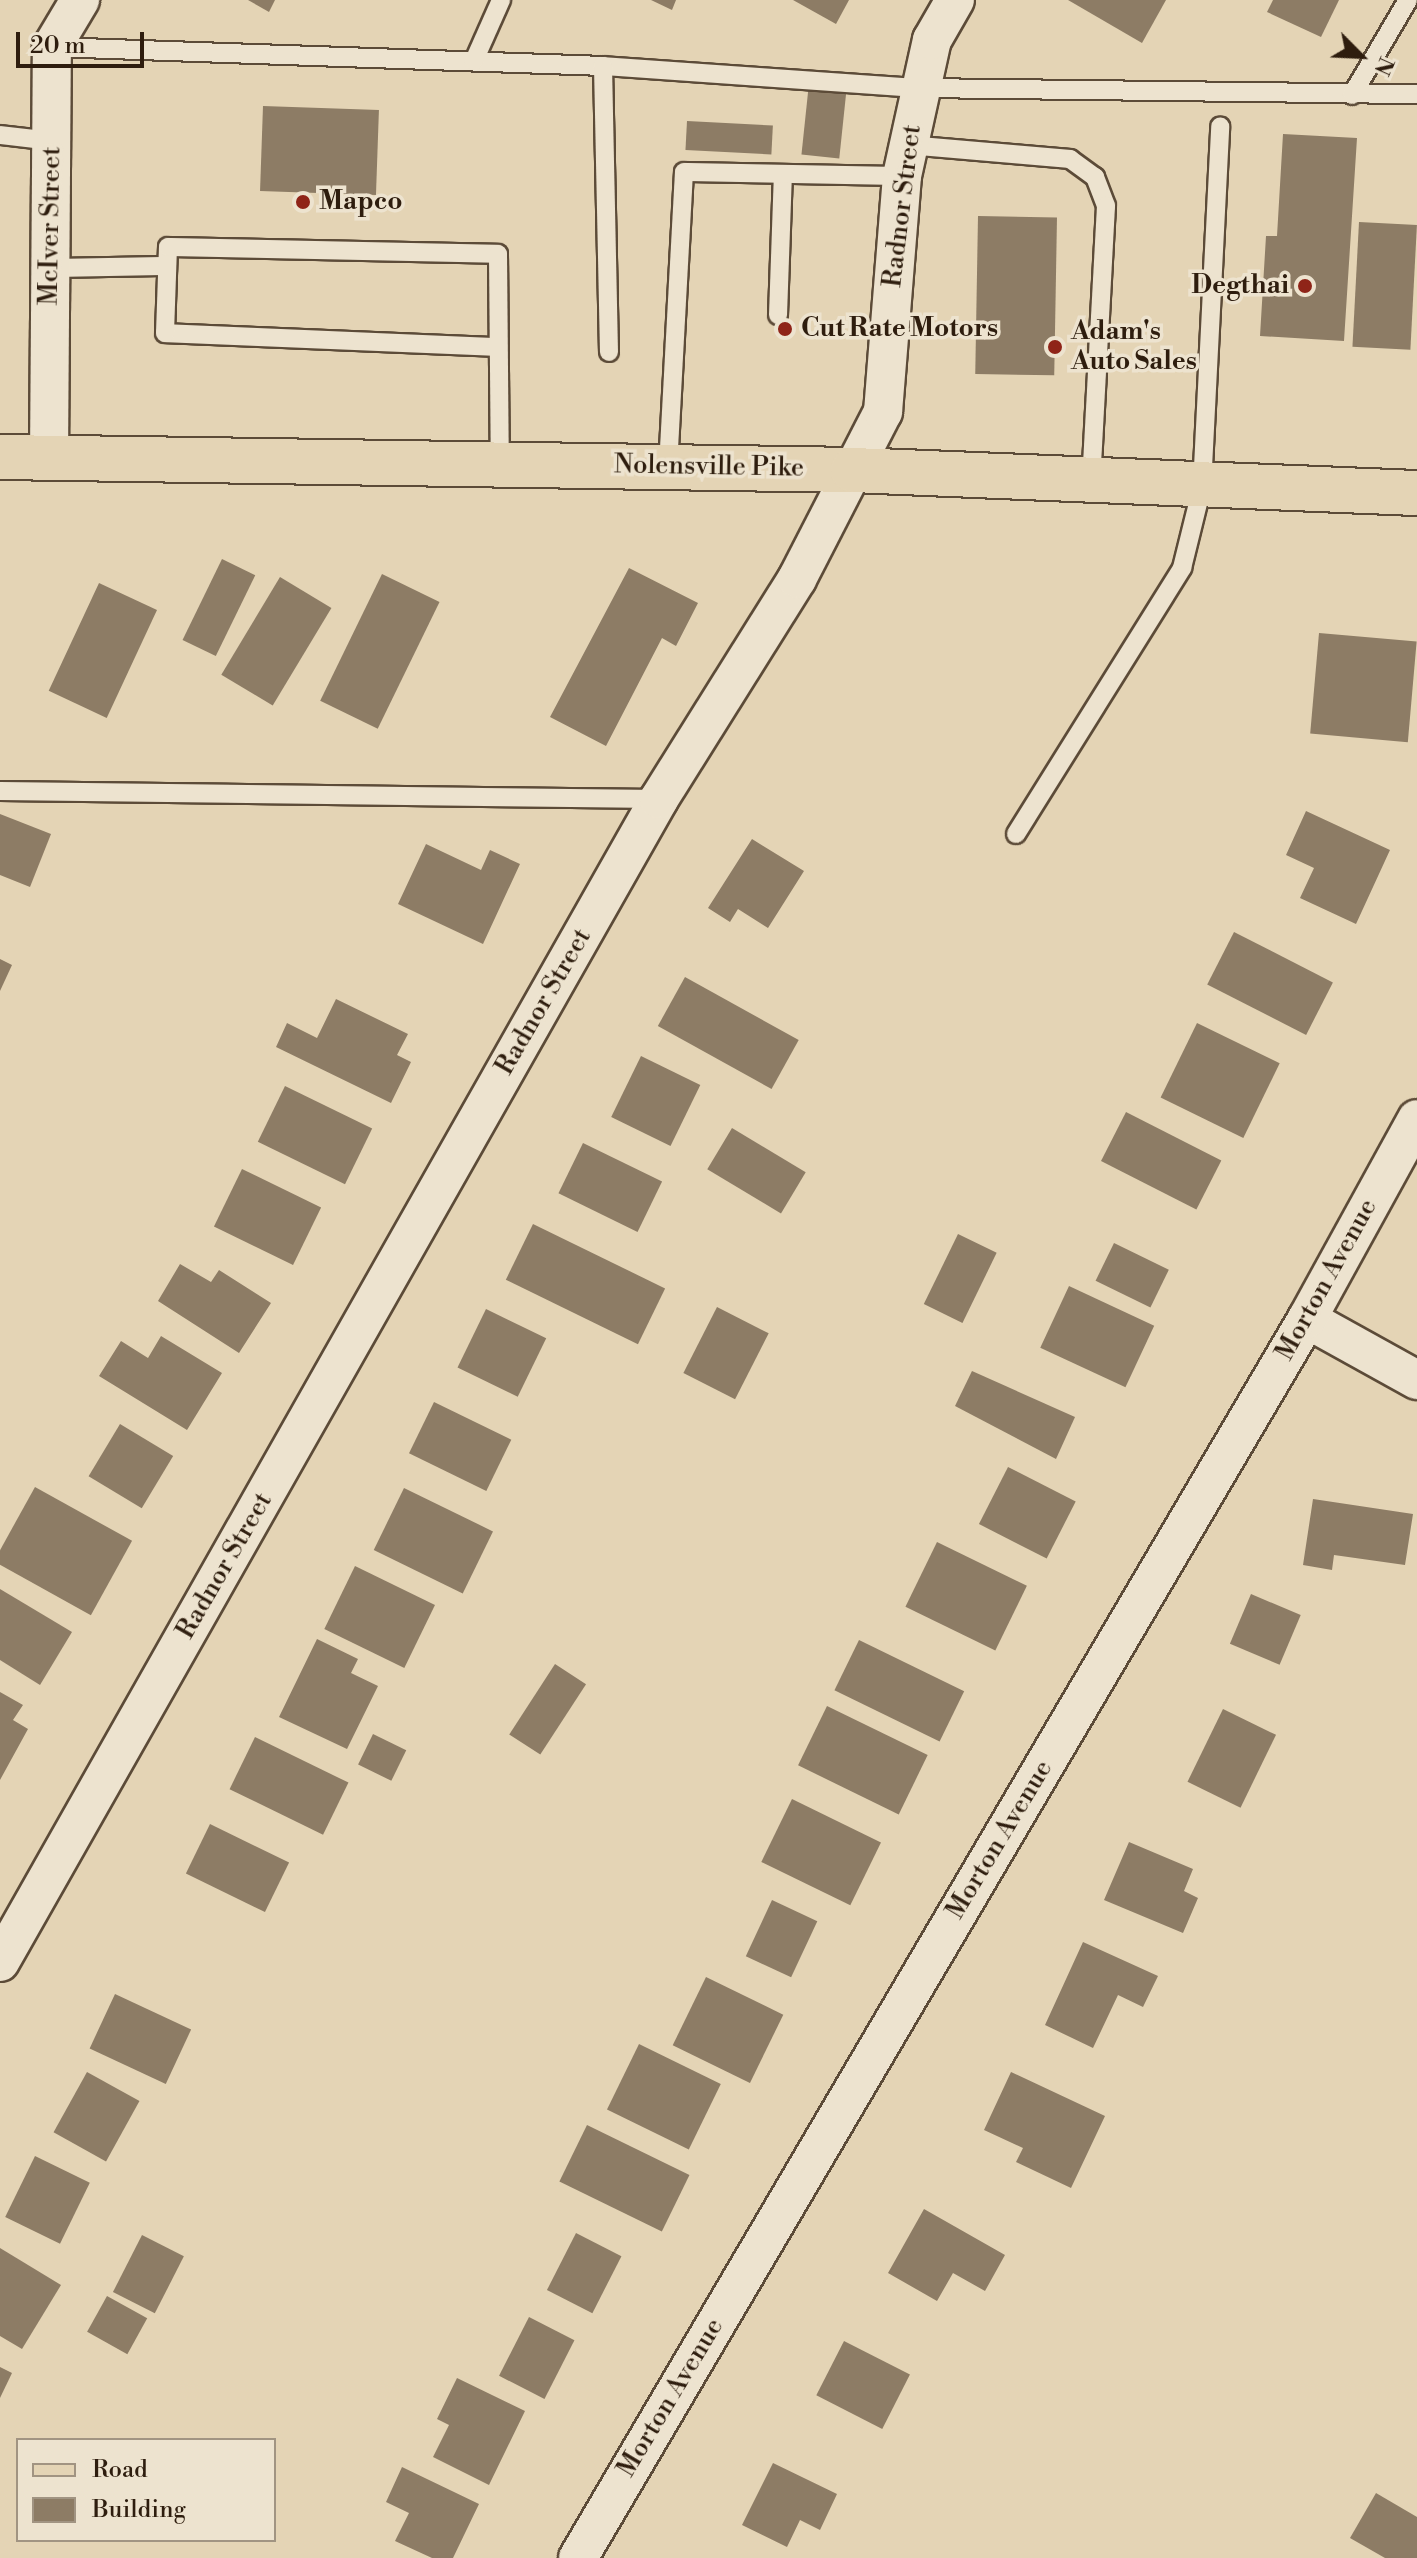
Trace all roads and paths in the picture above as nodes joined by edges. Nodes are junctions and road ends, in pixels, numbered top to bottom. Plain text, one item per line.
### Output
1 (80, 0) edge
2 (501, 0) edge
3 (955, 0) edge
4 (1408, 0) edge
5 (52, 47) junction
6 (474, 61) junction
7 (603, 66) junction
8 (918, 88) junction
9 (1417, 94) edge
10 (1352, 95) junction
11 (1220, 126) dead end
12 (0, 135) edge
13 (52, 141) junction
14 (905, 160) junction
15 (783, 175) junction
16 (167, 266) junction
17 (50, 268) junction
18 (778, 315) dead end
19 (496, 347) junction
20 (609, 352) dead end
21 (0, 457) edge
22 (49, 459) junction
23 (500, 465) junction
24 (668, 467) junction
25 (853, 470) junction
26 (1091, 481) junction
27 (1202, 487) junction
28 (1417, 493) edge
29 (0, 791) edge
30 (659, 799) junction
31 (1016, 834) dead end
32 (1417, 1119) edge
33 (1307, 1319) junction
34 (1417, 1380) edge
35 (0, 1962) edge
36 (578, 2558) edge

1 - 5 street
2 - 6 lane
3 - 8 street, Radnor Street
4 - 10 lane
5 - 6 lane
5 - 13 street, McIver Street
6 - 7 lane
7 - 8 lane
7 - 20 lane
8 - 10 lane
8 - 14 street, Radnor Street
9 - 10 lane
11 - 27 lane
12 - 13 lane
13 - 17 street, McIver Street
14 - 15 lane
14 - 25 street, Radnor Street
14 - 26 lane
15 - 18 lane
15 - 24 lane
16 - 17 lane
16 - 19 lane
16 - 19 lane
17 - 22 street, McIver Street
19 - 23 lane
21 - 22 main road, Nolensville Pike
22 - 23 main road, Nolensville Pike
23 - 24 main road, Nolensville Pike
24 - 25 main road, Nolensville Pike
25 - 26 main road, Nolensville Pike
25 - 30 street, Radnor Street
26 - 27 main road, Nolensville Pike
27 - 28 main road, Nolensville Pike
27 - 31 lane
29 - 30 lane
30 - 35 street, Radnor Street
32 - 33 street, Morton Avenue
33 - 34 street
33 - 36 street, Morton Avenue

